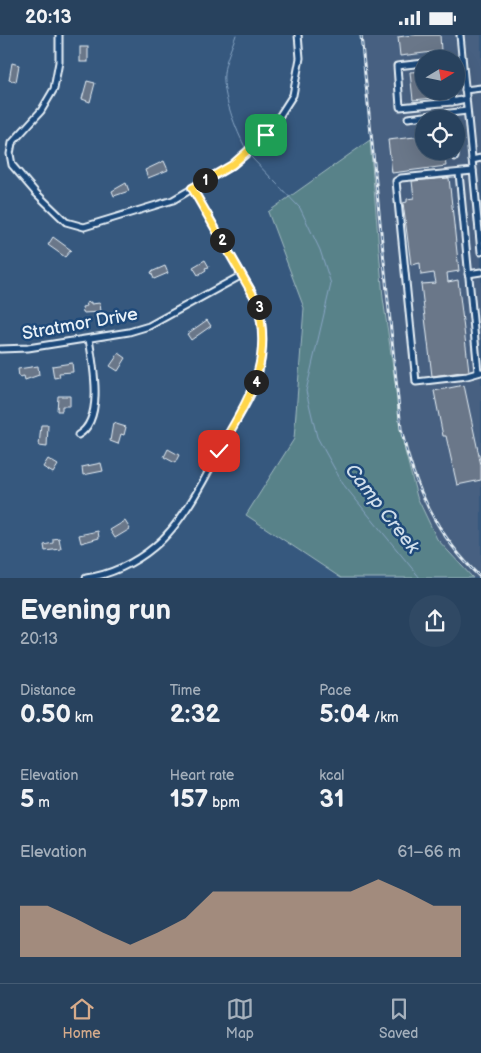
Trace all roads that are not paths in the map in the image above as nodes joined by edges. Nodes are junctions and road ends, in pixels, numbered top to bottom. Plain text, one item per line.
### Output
1 (59, 35) edge
2 (298, 35) edge
3 (460, 35) edge
4 (461, 50) edge
5 (415, 64) edge
6 (481, 88) edge
7 (465, 90) joint
8 (466, 99) junction
9 (452, 102) joint
10 (467, 111) joint
11 (408, 118) dead end
12 (415, 118) edge
13 (481, 158) edge
14 (472, 160) junction
15 (473, 171) junction
16 (459, 173) junction
17 (192, 188) junction
18 (479, 214) edge
19 (481, 250) edge
20 (468, 273) junction
21 (481, 273) edge
22 (242, 275) junction
23 (89, 339) junction
24 (0, 349) edge
25 (479, 372) edge
26 (78, 435) dead end
27 (86, 578) edge

1 - 17 street
2 - 17 street
3 - 4 street
5 - 9 street
6 - 7 street
7 - 8 street
8 - 9 street
8 - 10 street
10 - 14 street
11 - 12 street
13 - 14 street
14 - 15 street
15 - 16 street
15 - 18 street
16 - 20 street
16 - 25 street
17 - 22 street
18 - 19 street
20 - 21 street
20 - 25 street
22 - 23 street, Stratmor Drive
22 - 27 street
23 - 24 street, Stratmor Drive
23 - 26 street

